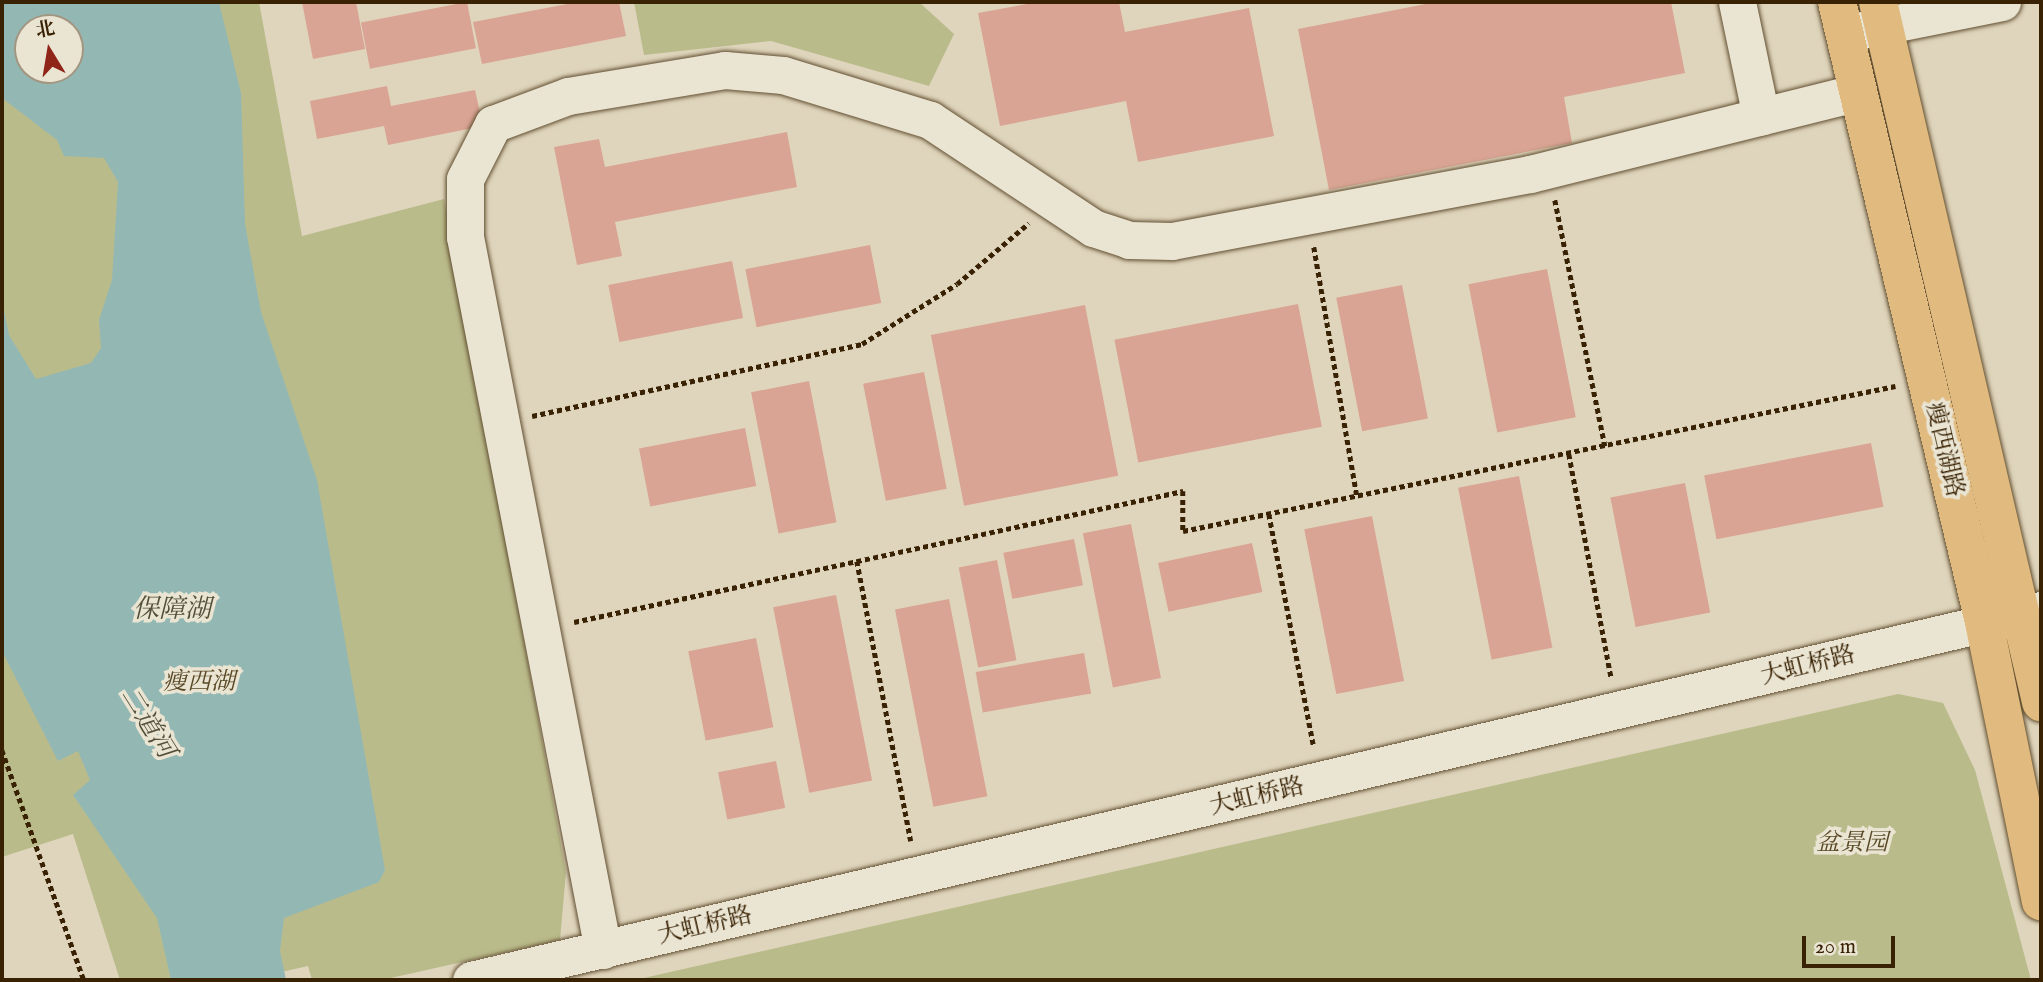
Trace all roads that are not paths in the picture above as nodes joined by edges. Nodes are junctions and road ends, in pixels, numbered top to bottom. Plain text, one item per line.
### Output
1 (1737, 2) edge
2 (2002, 2) edge
3 (1880, 13) edge
4 (1841, 18) edge
5 (1856, 93) junction
6 (1761, 117) junction
7 (2032, 613) edge
8 (1984, 622) junction
9 (2041, 702) edge
10 (2041, 901) edge
11 (603, 950) junction
12 (471, 980) edge

1 - 6 street
2 - 3 street
3 - 4 street
3 - 7 main road, 瘦西湖路
4 - 5 main road, 瘦西湖路
5 - 6 street
5 - 8 main road, 瘦西湖路
6 - 11 street
7 - 8 street, 大虹桥路
7 - 9 main road, 瘦西湖路
8 - 10 main road, 瘦西湖路
8 - 11 street, 大虹桥路
11 - 12 street, 大虹桥路

